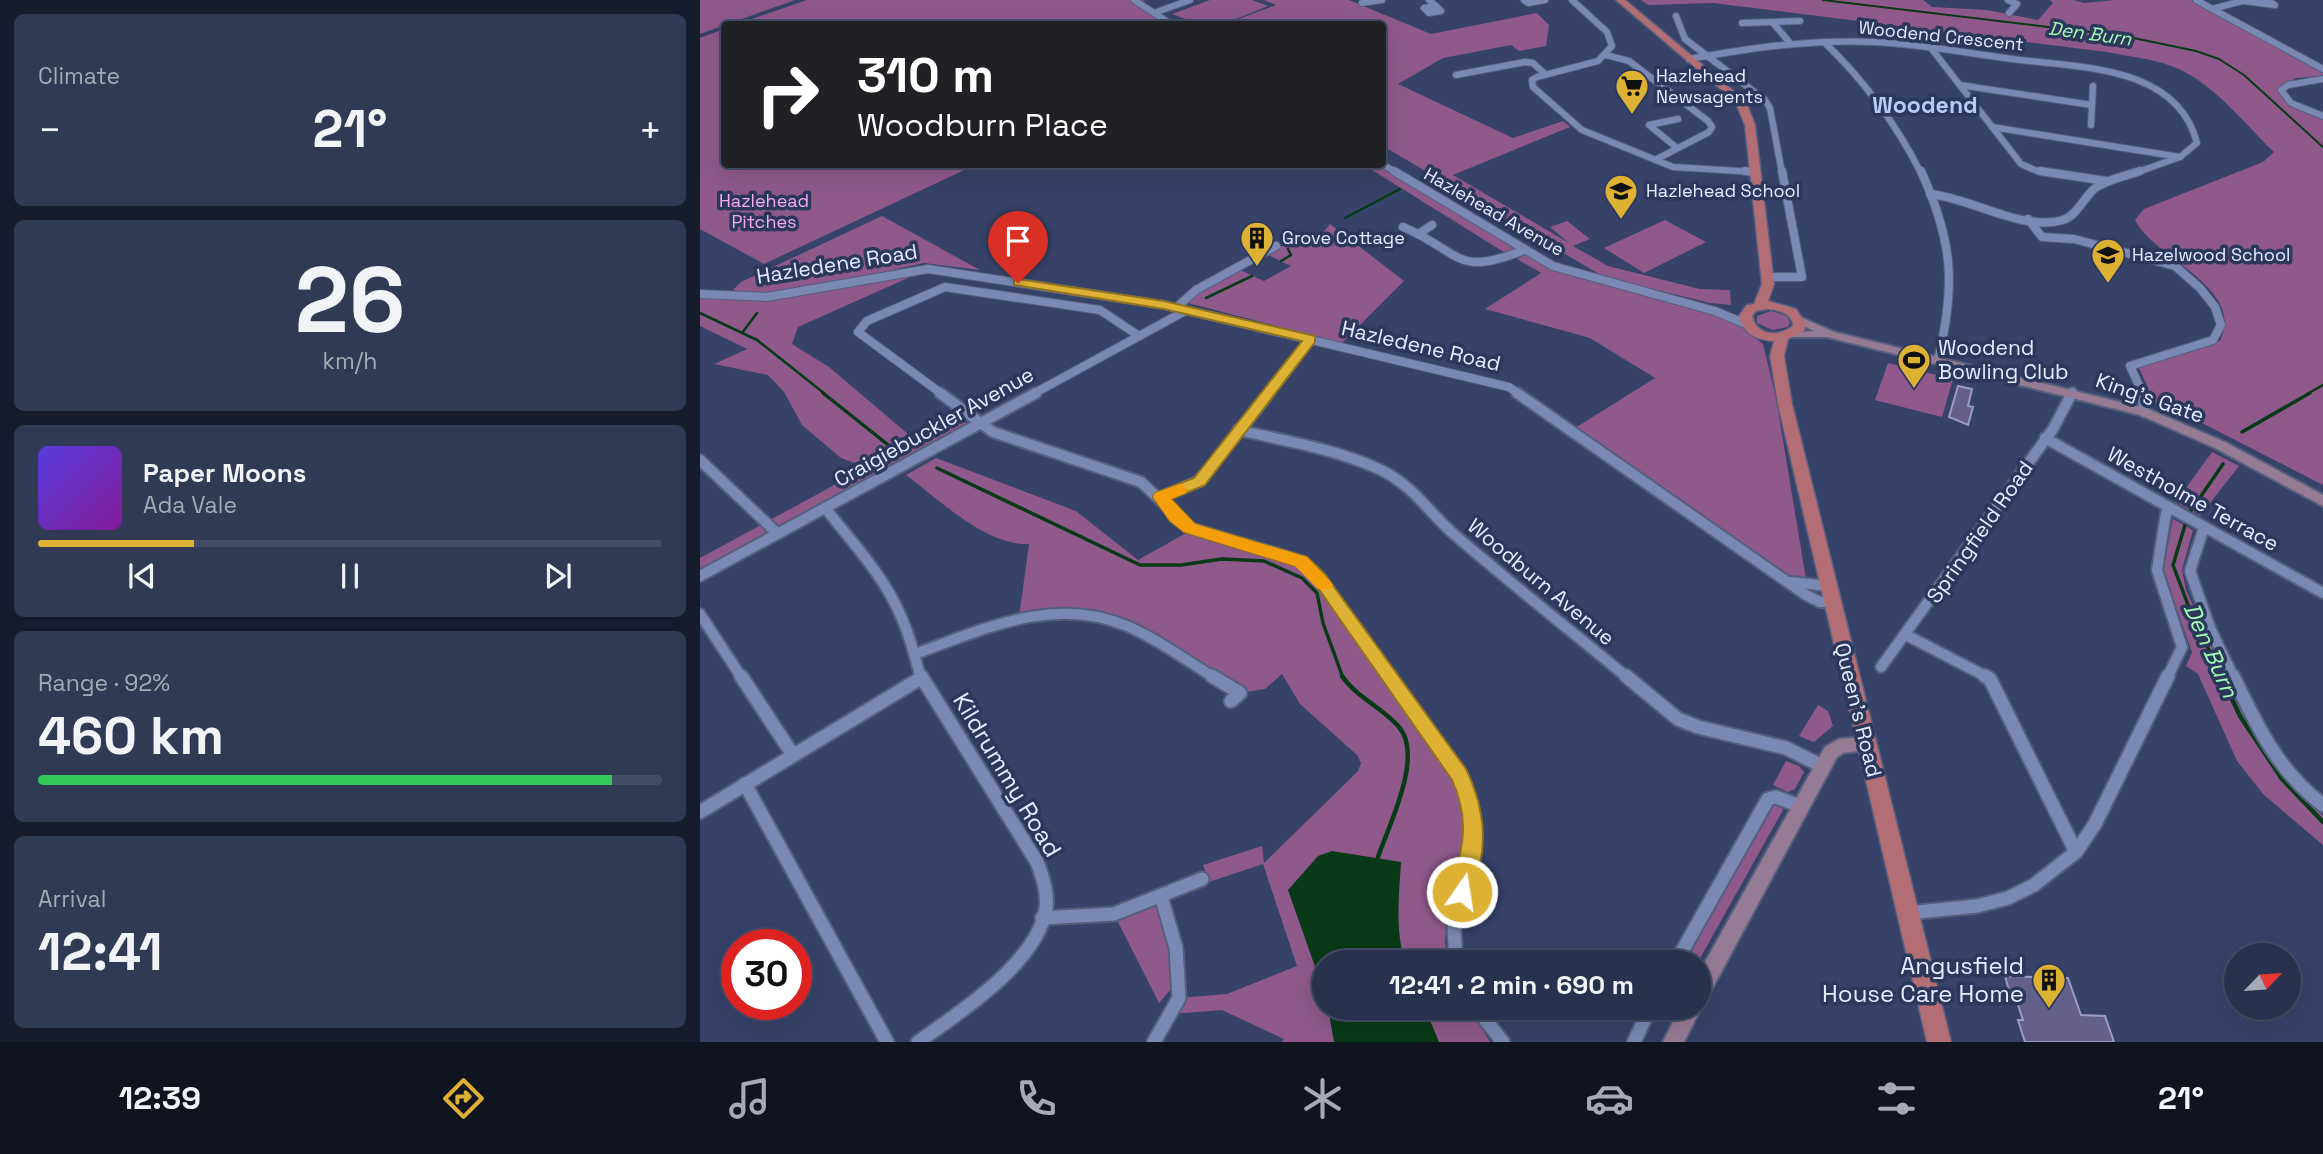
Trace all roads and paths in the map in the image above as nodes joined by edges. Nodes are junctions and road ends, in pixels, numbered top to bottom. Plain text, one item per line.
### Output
1 (1134, 0) edge
2 (1190, 0) edge
3 (1382, 0) edge
4 (1524, 0) edge
5 (1545, 0) edge
6 (1572, 0) edge
7 (1620, 0) edge
8 (2008, 0) edge
9 (2196, 0) edge
10 (2245, 0) edge
11 (2266, 0) edge
12 (1362, 3) dead end
13 (2212, 9) junction
14 (1154, 13) junction
15 (2009, 13) dead end
16 (1688, 19) dead end
17 (1166, 21) edge
18 (1800, 21) dead end
19 (1742, 23) dead end
20 (1773, 23) junction
21 (1824, 43) junction
22 (1791, 44) junction
23 (1931, 48) junction
24 (1606, 55) junction
25 (1707, 56) junction
26 (1689, 59) junction
27 (2323, 69) edge
28 (1545, 74) junction
29 (1456, 75) dead end
30 (2323, 79) edge
31 (1960, 85) junction
32 (2090, 88) dead end
33 (2092, 105) junction
34 (2323, 116) edge
35 (1678, 119) dead end
36 (2088, 123) dead end
37 (1993, 127) junction
38 (1677, 148) junction
39 (2180, 157) junction
40 (1655, 160) junction
41 (1386, 166) edge
42 (1755, 172) junction
43 (2108, 181) junction
44 (1930, 194) junction
45 (2028, 219) junction
46 (1432, 225) dead end
47 (1403, 227) dead end
48 (1420, 233) junction
49 (1276, 246) dead end
50 (1524, 250) junction
51 (1771, 279) junction
52 (700, 294) edge
53 (1784, 308) junction
54 (1181, 310) junction
55 (1751, 314) junction
56 (1798, 318) junction
57 (1759, 334) junction
58 (1830, 334) junction
59 (1139, 336) junction
60 (1785, 336) junction
61 (1311, 339) junction
62 (1777, 356) junction
63 (1938, 360) junction
64 (2071, 392) junction
65 (2144, 412) junction
66 (981, 423) junction
67 (1238, 430) junction
68 (2045, 438) junction
69 (700, 460) edge
70 (1161, 497) junction
71 (2323, 501) edge
72 (824, 508) junction
73 (2173, 509) junction
74 (2202, 525) junction
75 (777, 533) junction
76 (700, 576) edge
77 (2323, 593) edge
78 (1830, 594) junction
79 (700, 614) edge
80 (1908, 636) junction
81 (915, 654) junction
82 (1881, 667) dead end
83 (921, 678) junction
84 (1231, 702) dead end
85 (1867, 744) junction
86 (793, 755) junction
87 (1822, 766) junction
88 (745, 784) junction
89 (2323, 804) edge
90 (1800, 806) junction
91 (700, 812) edge
92 (2076, 852) junction
93 (1202, 878) dead end
94 (1161, 896) junction
95 (1908, 913) junction
96 (1042, 918) junction
97 (1455, 950) edge
98 (1683, 950) edge
99 (1711, 971) edge
100 (1486, 1020) edge
101 (1644, 1020) edge
102 (1685, 1020) edge
103 (887, 1042) edge
104 (918, 1042) edge
105 (1154, 1042) edge
106 (1503, 1042) edge
107 (1634, 1042) edge
108 (1673, 1042) edge
109 (1939, 1042) edge

1 - 14 street
2 - 14 street
3 - 12 street
4 - 5 street
6 - 24 street
7 - 26 main road
8 - 15 street
9 - 13 street
10 - 11 street
10 - 13 street
13 - 27 street
14 - 17 street
16 - 25 street
18 - 20 street
19 - 20 street
20 - 22 street
21 - 22 street, Woodend Crescent
21 - 23 street, Woodend Crescent
21 - 44 street
22 - 25 street, Woodend Crescent
23 - 31 street
23 - 39 street, Woodend Crescent
24 - 28 street
24 - 38 street
25 - 26 street, Woodend Crescent
25 - 51 street
26 - 42 main road
28 - 29 street
28 - 40 street
30 - 34 street
31 - 33 street
31 - 37 street
32 - 33 street
33 - 36 street
35 - 38 street
37 - 39 street
37 - 43 street
38 - 40 street
39 - 43 street
40 - 42 street
41 - 50 street, Hazlehead Avenue
42 - 51 main road
43 - 45 street
44 - 45 street
44 - 63 street
45 - 65 street
46 - 48 street
47 - 48 street
48 - 50 street
49 - 54 street, Craigiebuckler Avenue
50 - 55 street, Hazlehead Avenue
51 - 53 main road
51 - 55 main road
52 - 54 street, Hazledene Road
53 - 55 main road
53 - 56 main road
54 - 59 street, Craigiebuckler Avenue
54 - 61 street, Hazledene Road
55 - 57 main road
56 - 58 street, King's Gate
56 - 60 main road
57 - 60 main road
57 - 62 main road
58 - 60 street, King's Gate
58 - 63 street, King's Gate
59 - 66 street, Craigiebuckler Avenue
59 - 66 street
60 - 62 main road
61 - 67 street
61 - 78 street, Hazledene Road
62 - 78 main road, Queen's Road
63 - 64 street, King's Gate
64 - 65 street, King's Gate
64 - 68 street, Springfield Road
65 - 71 street, King's Gate
66 - 70 street
66 - 72 street, Craigiebuckler Avenue
67 - 70 street
67 - 87 street, Woodburn Avenue
68 - 73 street, Westholme Terrace
68 - 80 street, Springfield Road
69 - 75 street
70 - 97 street
72 - 75 street, Craigiebuckler Avenue
72 - 81 street, Kildrummy Road
73 - 74 street, Westholme Terrace
73 - 92 street
74 - 77 street, Westholme Terrace
74 - 89 street
75 - 76 street, Craigiebuckler Avenue
78 - 85 main road, Queen's Road
79 - 86 street
80 - 82 street, Springfield Road
80 - 92 street
81 - 83 street, Kildrummy Road
81 - 84 street
83 - 86 street
83 - 96 street, Kildrummy Road
85 - 87 street
85 - 95 main road, Queen's Road
86 - 88 street
87 - 90 street
88 - 91 street
88 - 103 street
90 - 98 street
90 - 99 street
92 - 95 street
93 - 94 street
94 - 96 street
94 - 105 street
95 - 109 main road, Queen's Road
96 - 104 street, Kildrummy Road
100 - 106 street
101 - 107 street
102 - 108 street

